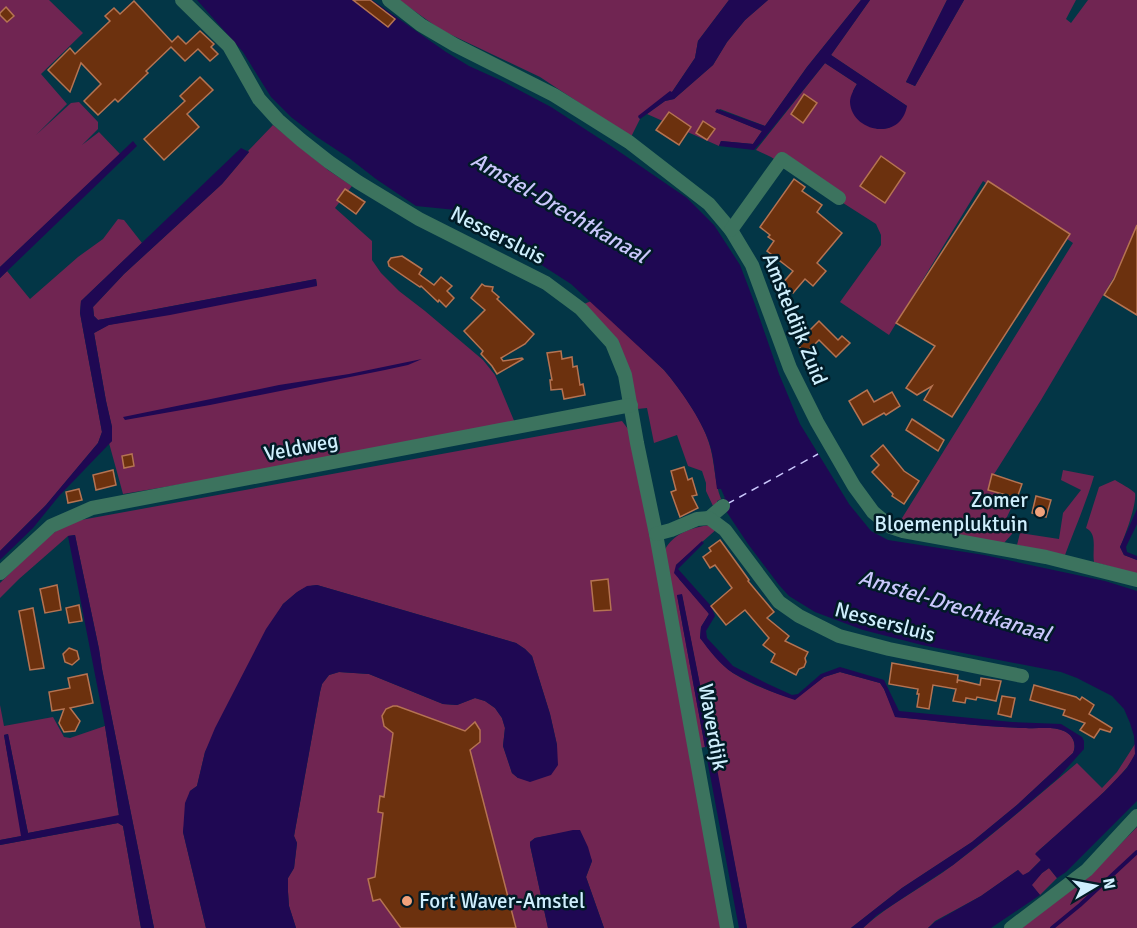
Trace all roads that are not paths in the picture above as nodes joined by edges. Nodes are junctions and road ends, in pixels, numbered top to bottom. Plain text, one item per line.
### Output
1 (182, 0) edge
2 (389, 0) edge
3 (839, 198) dead end
4 (731, 230) junction
5 (631, 405) junction
6 (831, 447) junction
7 (818, 454) dead end
8 (723, 506) dead end
9 (709, 518) junction
10 (656, 534) junction
11 (0, 573) edge
12 (1137, 580) edge
13 (1022, 676) dead end
14 (1137, 816) edge
15 (726, 928) edge
16 (1011, 928) edge

1 - 5 street, Nessersluis
2 - 4 street, Amsteldijk Zuid
3 - 4 street
4 - 6 street, Amsteldijk Zuid
5 - 10 street, Nessersluis
5 - 11 street, Veldweg
6 - 7 street
6 - 12 street, Amsteldijk Zuid
8 - 9 street
9 - 10 street
9 - 13 street, Nessersluis
10 - 15 street, Waverdijk
14 - 16 street

